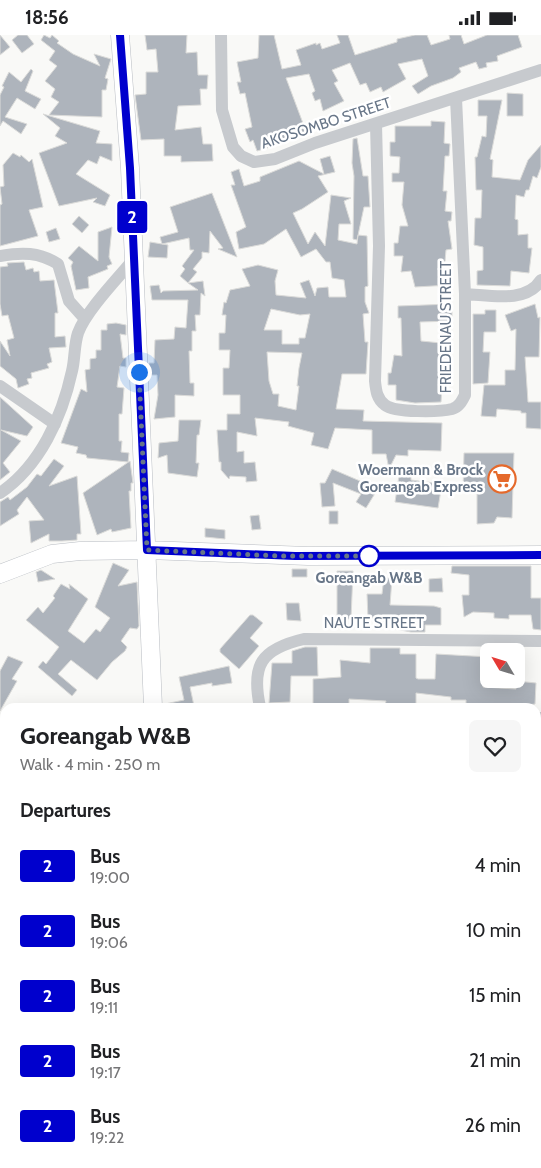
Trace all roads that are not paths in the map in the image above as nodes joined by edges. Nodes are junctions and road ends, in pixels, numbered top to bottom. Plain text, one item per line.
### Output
1 (120, 35) edge
2 (221, 35) edge
3 (541, 70) edge
4 (456, 98) junction
5 (376, 124) junction
6 (0, 256) edge
7 (133, 259) junction
8 (541, 280) edge
9 (465, 294) junction
10 (85, 319) junction
11 (0, 386) edge
12 (55, 424) junction
13 (0, 493) edge
14 (147, 550) junction
15 (541, 555) edge
16 (0, 574) edge
17 (541, 641) edge
18 (153, 703) edge
19 (259, 703) edge

1 - 7 main road
2 - 5 street, AKOSOMBO STREET
3 - 4 street, AKOSOMBO STREET
4 - 5 street, AKOSOMBO STREET
4 - 9 street, FRIEDENAU STREET
5 - 9 street, FRIEDENAU STREET
6 - 10 street
7 - 10 street
7 - 14 main road
8 - 9 street
10 - 12 street
11 - 12 street
12 - 13 street
14 - 15 main road
14 - 16 main road
14 - 18 main road
17 - 19 street, NAUTE STREET

